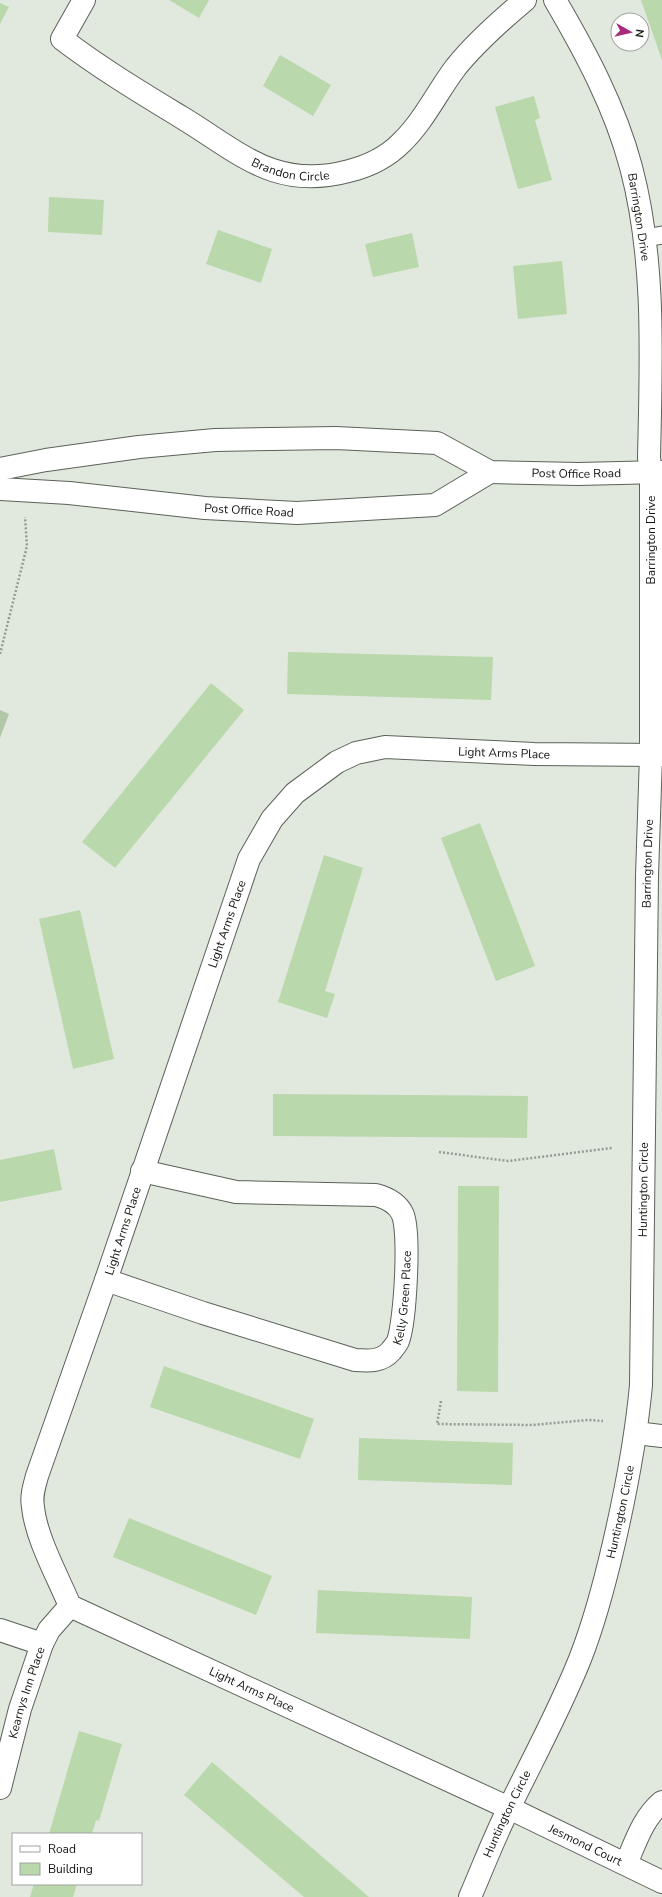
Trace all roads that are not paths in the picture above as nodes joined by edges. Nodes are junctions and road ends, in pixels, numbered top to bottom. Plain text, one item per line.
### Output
1 (84, 0) edge
2 (525, 0) edge
3 (555, 0) edge
4 (654, 237) edge
5 (0, 469) edge
6 (490, 472) junction
7 (657, 472) edge
8 (0, 489) edge
9 (656, 755) edge
10 (654, 1099) edge
11 (142, 1171) junction
12 (106, 1280) junction
13 (636, 1433) junction
14 (662, 1436) edge
15 (70, 1606) junction
16 (0, 1630) edge
17 (42, 1644) junction
18 (0, 1788) edge
19 (662, 1802) edge
20 (509, 1808) junction
21 (626, 1864) junction
22 (662, 1882) edge
23 (470, 1897) edge

1 - 2 street, Brandon Circle
3 - 4 street, Barrington Drive
4 - 7 street, Barrington Drive
5 - 6 street, Post Office Road
6 - 7 street, Post Office Road
6 - 8 street, Post Office Road
7 - 9 street, Barrington Drive
9 - 10 street, Barrington Drive
9 - 11 street, Light Arms Place
10 - 13 street, Huntington Circle
11 - 12 street, Light Arms Place
11 - 12 street, Kelly Green Place
12 - 15 street, Light Arms Place
13 - 14 street
13 - 20 street, Huntington Circle
15 - 17 street, Kearnys Inn Place
15 - 20 street, Light Arms Place
16 - 17 street
17 - 18 street, Kearnys Inn Place
19 - 21 street
20 - 21 street, Jesmond Court
20 - 23 street, Huntington Circle
21 - 22 street, Jesmond Court

